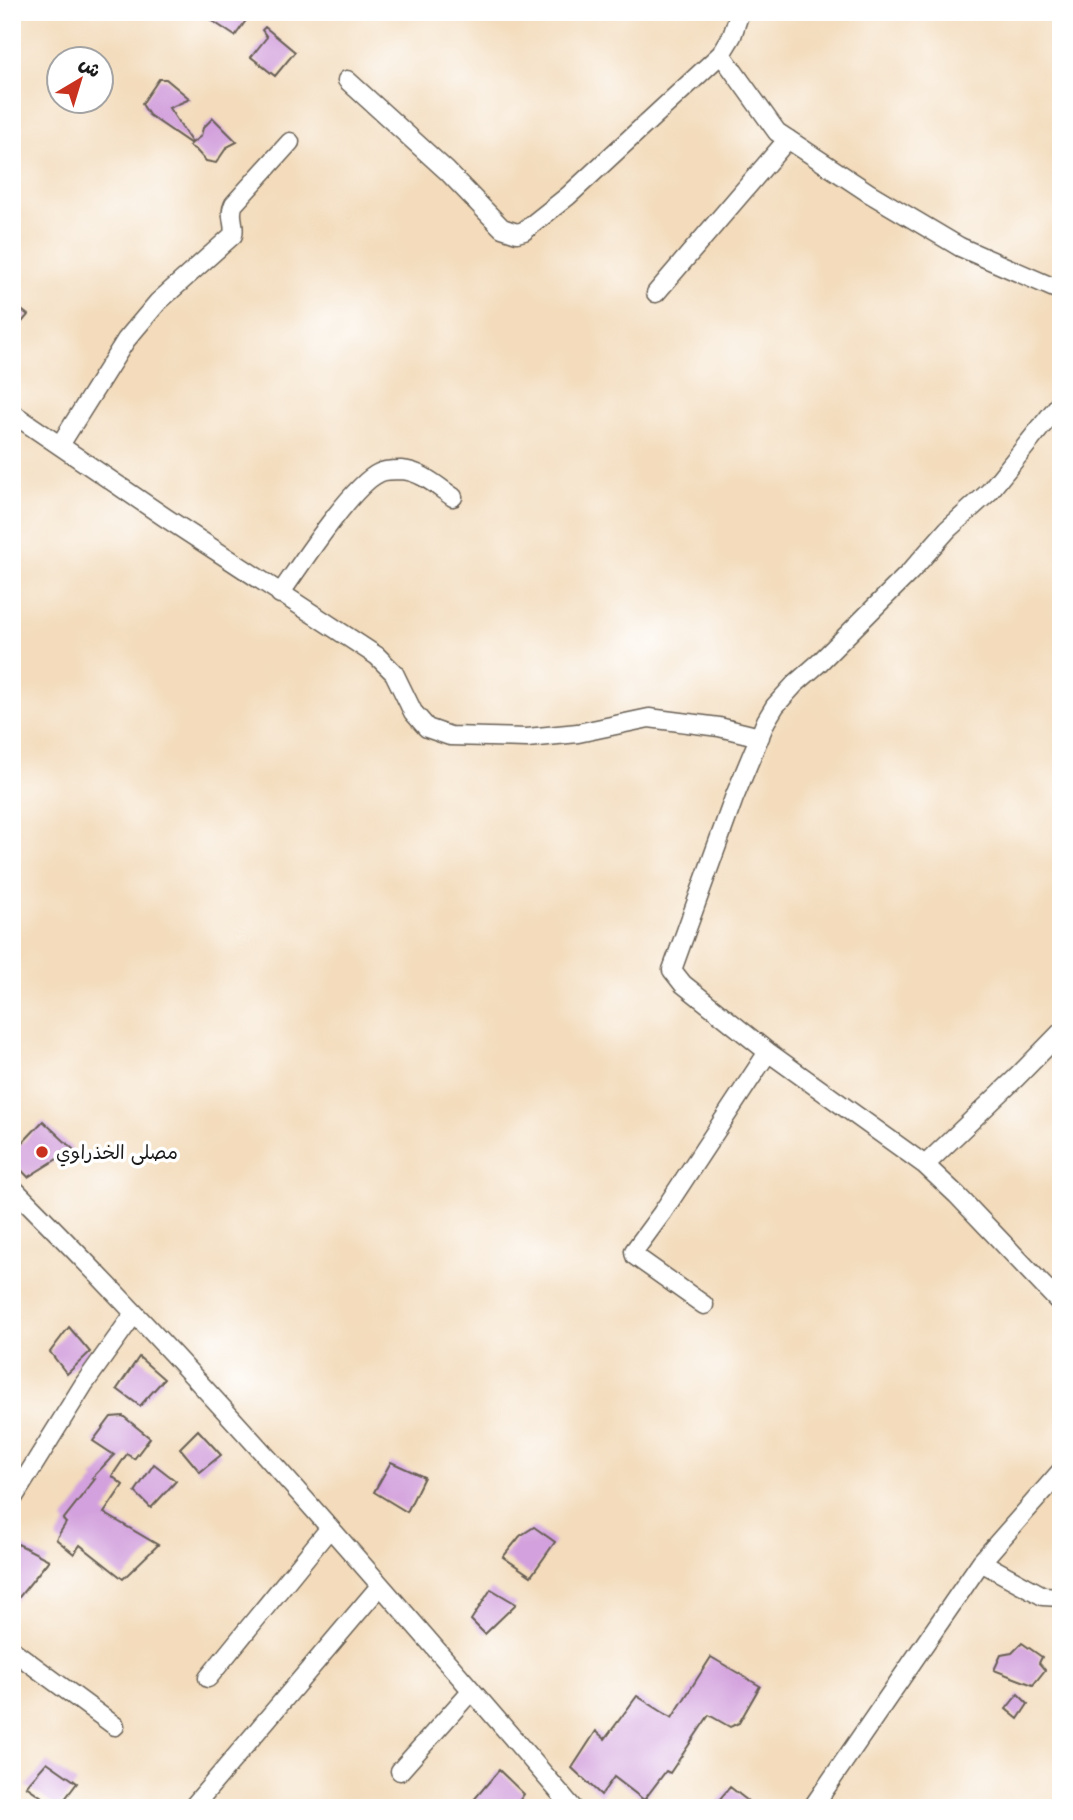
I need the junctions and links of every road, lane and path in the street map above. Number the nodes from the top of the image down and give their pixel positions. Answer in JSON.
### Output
{"nodes":[{"id":1,"x":740,"y":12,"type":"edge"},
{"id":2,"x":721,"y":54,"type":"junction"},
{"id":3,"x":347,"y":80,"type":"dead end"},
{"id":4,"x":788,"y":139,"type":"junction"},
{"id":5,"x":290,"y":142,"type":"dead end"},
{"id":6,"x":1061,"y":291,"type":"edge"},
{"id":7,"x":656,"y":293,"type":"dead end"},
{"id":8,"x":1061,"y":402,"type":"edge"},
{"id":9,"x":12,"y":413,"type":"edge"},
{"id":10,"x":60,"y":445,"type":"junction"},
{"id":11,"x":453,"y":497,"type":"dead end"},
{"id":12,"x":281,"y":594,"type":"junction"},
{"id":13,"x":760,"y":737,"type":"junction"},
{"id":14,"x":1061,"y":1032,"type":"edge"},
{"id":15,"x":768,"y":1052,"type":"junction"},
{"id":16,"x":925,"y":1165,"type":"junction"},
{"id":17,"x":12,"y":1187,"type":"edge"},
{"id":18,"x":1061,"y":1304,"type":"edge"},
{"id":19,"x":704,"y":1305,"type":"dead end"},
{"id":20,"x":134,"y":1314,"type":"junction"},
{"id":21,"x":1061,"y":1471,"type":"edge"},
{"id":22,"x":12,"y":1500,"type":"edge"},
{"id":23,"x":330,"y":1529,"type":"junction"},
{"id":24,"x":981,"y":1562,"type":"junction"},
{"id":25,"x":380,"y":1586,"type":"junction"},
{"id":26,"x":1061,"y":1597,"type":"edge"},
{"id":27,"x":12,"y":1650,"type":"edge"},
{"id":28,"x":208,"y":1678,"type":"dead end"},
{"id":29,"x":471,"y":1691,"type":"junction"},
{"id":30,"x":115,"y":1726,"type":"dead end"},
{"id":31,"x":400,"y":1771,"type":"dead end"},
{"id":32,"x":192,"y":1808,"type":"edge"},
{"id":33,"x":573,"y":1808,"type":"edge"},
{"id":34,"x":812,"y":1808,"type":"edge"}],
"edges":[{"from":1,"to":2,"type":"street"},
{"from":2,"to":3,"type":"street"},
{"from":2,"to":4,"type":"street"},
{"from":4,"to":6,"type":"street"},
{"from":4,"to":7,"type":"street"},
{"from":5,"to":10,"type":"street"},
{"from":8,"to":13,"type":"street"},
{"from":9,"to":10,"type":"street"},
{"from":10,"to":12,"type":"street"},
{"from":11,"to":12,"type":"street"},
{"from":12,"to":13,"type":"street"},
{"from":13,"to":15,"type":"street"},
{"from":14,"to":16,"type":"street"},
{"from":15,"to":16,"type":"street"},
{"from":15,"to":19,"type":"street"},
{"from":16,"to":18,"type":"street"},
{"from":17,"to":20,"type":"street"},
{"from":20,"to":22,"type":"street"},
{"from":20,"to":23,"type":"street"},
{"from":21,"to":24,"type":"street"},
{"from":23,"to":25,"type":"street"},
{"from":23,"to":28,"type":"street"},
{"from":24,"to":26,"type":"street"},
{"from":24,"to":34,"type":"street"},
{"from":25,"to":29,"type":"street"},
{"from":25,"to":32,"type":"street"},
{"from":27,"to":30,"type":"street"},
{"from":29,"to":31,"type":"street"},
{"from":29,"to":33,"type":"street"}]}
